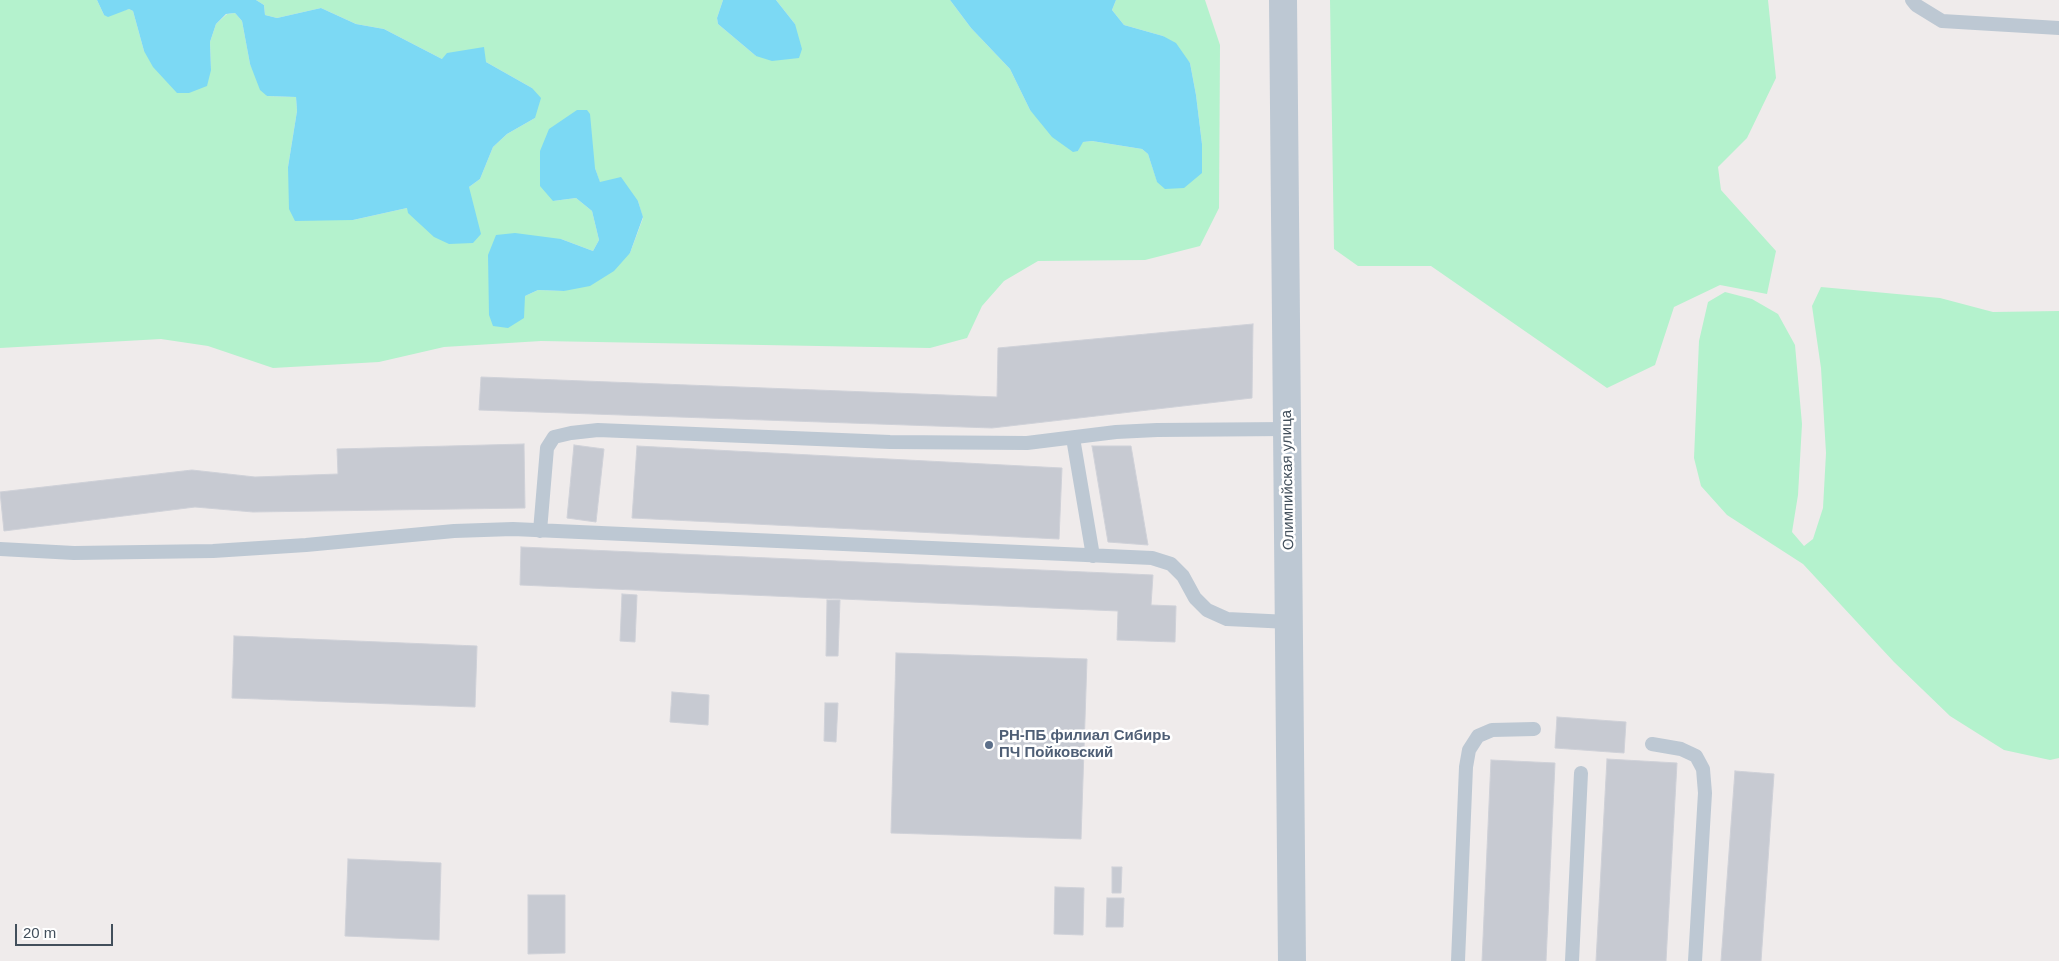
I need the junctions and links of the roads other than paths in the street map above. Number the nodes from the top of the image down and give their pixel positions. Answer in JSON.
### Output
{"nodes":[{"id":1,"x":1283,"y":0,"type":"edge"},
{"id":2,"x":1912,"y":0,"type":"edge"},
{"id":3,"x":2059,"y":28,"type":"edge"},
{"id":4,"x":1287,"y":429,"type":"junction"},
{"id":5,"x":1073,"y":438,"type":"junction"},
{"id":6,"x":540,"y":531,"type":"junction"},
{"id":7,"x":0,"y":549,"type":"edge"},
{"id":8,"x":1093,"y":556,"type":"junction"},
{"id":9,"x":1289,"y":622,"type":"junction"},
{"id":10,"x":1534,"y":729,"type":"dead end"},
{"id":11,"x":1652,"y":744,"type":"dead end"},
{"id":12,"x":1580,"y":773,"type":"dead end"},
{"id":13,"x":1292,"y":961,"type":"edge"},
{"id":14,"x":1458,"y":961,"type":"edge"},
{"id":15,"x":1572,"y":961,"type":"edge"},
{"id":16,"x":1695,"y":961,"type":"edge"}],
"edges":[{"from":1,"to":4,"type":"street","name":"Олимпийская улица"},
{"from":2,"to":3,"type":"lane"},
{"from":4,"to":5,"type":"lane"},
{"from":4,"to":9,"type":"street","name":"Олимпийская улица"},
{"from":5,"to":6,"type":"lane"},
{"from":5,"to":8,"type":"lane"},
{"from":6,"to":7,"type":"lane"},
{"from":6,"to":8,"type":"lane"},
{"from":8,"to":9,"type":"lane"},
{"from":9,"to":13,"type":"street","name":"Олимпийская улица"},
{"from":10,"to":14,"type":"lane"},
{"from":11,"to":16,"type":"lane"},
{"from":12,"to":15,"type":"lane"}]}
